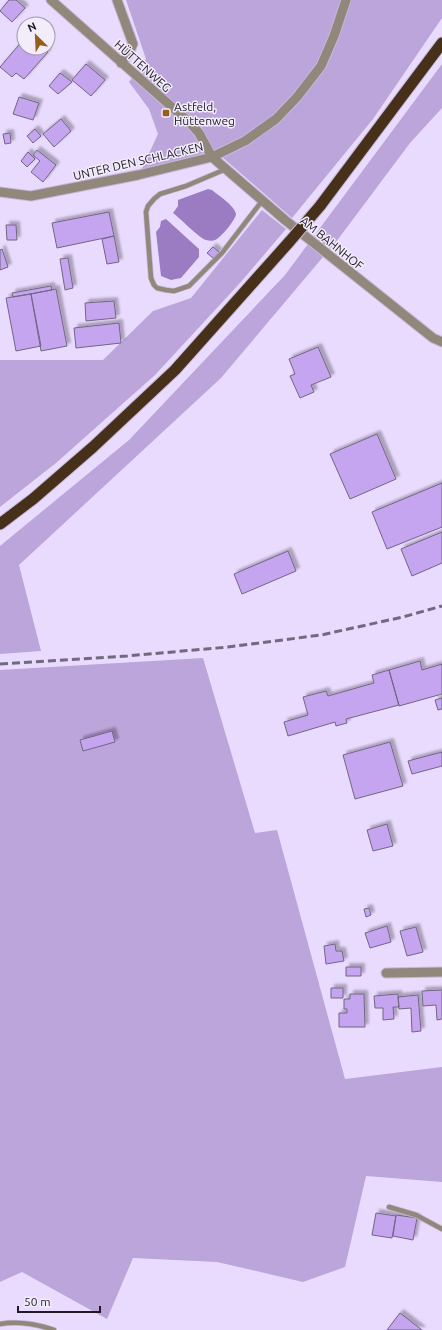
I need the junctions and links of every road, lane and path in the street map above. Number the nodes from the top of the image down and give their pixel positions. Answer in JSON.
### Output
{"nodes":[{"id":1,"x":50,"y":0,"type":"edge"},
{"id":2,"x":117,"y":0,"type":"edge"},
{"id":3,"x":346,"y":0,"type":"edge"},
{"id":4,"x":442,"y":42,"type":"edge"},
{"id":5,"x":121,"y":63,"type":"junction"},
{"id":6,"x":212,"y":156,"type":"junction"},
{"id":7,"x":226,"y":169,"type":"junction"},
{"id":8,"x":0,"y":192,"type":"edge"},
{"id":9,"x":262,"y":201,"type":"junction"},
{"id":10,"x":442,"y":342,"type":"edge"},
{"id":11,"x":0,"y":524,"type":"edge"},
{"id":12,"x":442,"y":972,"type":"edge"},
{"id":13,"x":386,"y":973,"type":"dead end"},
{"id":14,"x":389,"y":1207,"type":"dead end"},
{"id":15,"x":442,"y":1229,"type":"edge"},
{"id":16,"x":0,"y":1324,"type":"edge"},
{"id":17,"x":54,"y":1330,"type":"edge"}],
"edges":[{"from":1,"to":5,"type":"street","name":"HÜTTENWEG"},
{"from":2,"to":5,"type":"street"},
{"from":3,"to":6,"type":"street","name":"UNTER DEN SCHLACKEN"},
{"from":4,"to":11,"type":"highway","bridge":true},
{"from":5,"to":6,"type":"street","name":"HÜTTENWEG"},
{"from":6,"to":7,"type":"street","name":"AM BAHNHOF"},
{"from":6,"to":8,"type":"street","name":"UNTER DEN SCHLACKEN"},
{"from":7,"to":9,"type":"street","name":"AM BAHNHOF"},
{"from":7,"to":9,"type":"lane"},
{"from":9,"to":10,"type":"street","name":"AM BAHNHOF"},
{"from":12,"to":13,"type":"street"},
{"from":14,"to":15,"type":"lane"},
{"from":16,"to":17,"type":"lane"}]}
